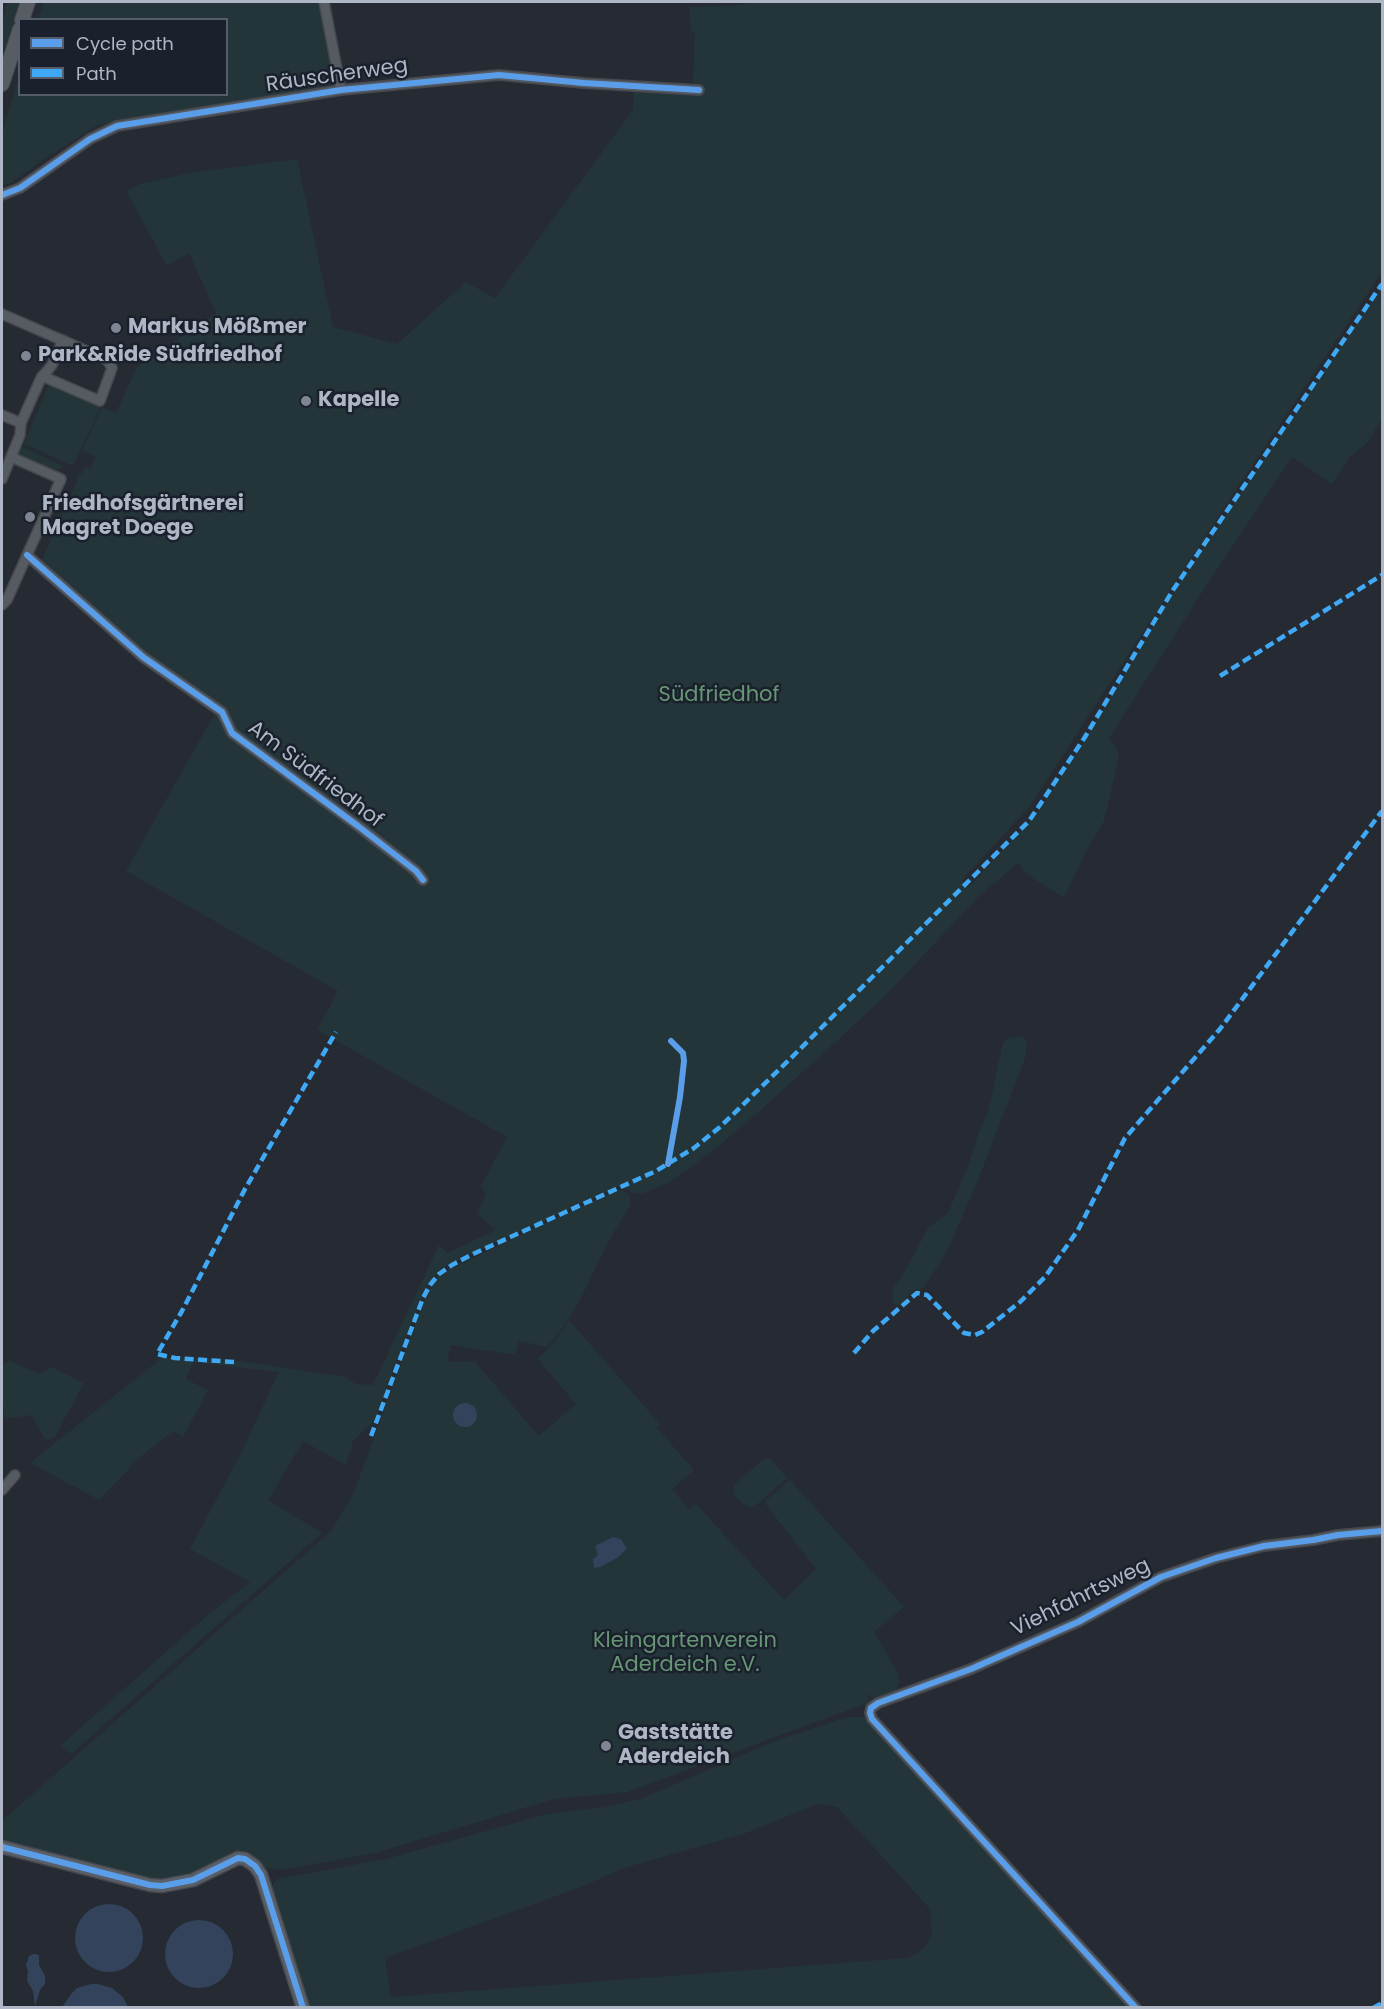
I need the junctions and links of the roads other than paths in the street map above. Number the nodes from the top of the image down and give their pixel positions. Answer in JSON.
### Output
{"nodes":[{"id":1,"x":28,"y":2,"type":"edge"},
{"id":2,"x":324,"y":2,"type":"edge"},
{"id":3,"x":23,"y":18,"type":"edge"},
{"id":4,"x":18,"y":35,"type":"edge"},
{"id":5,"x":2,"y":84,"type":"edge"},
{"id":6,"x":341,"y":90,"type":"junction"},
{"id":7,"x":699,"y":90,"type":"dead end"},
{"id":8,"x":2,"y":195,"type":"edge"},
{"id":9,"x":2,"y":314,"type":"edge"},
{"id":10,"x":63,"y":340,"type":"junction"},
{"id":11,"x":42,"y":376,"type":"junction"},
{"id":12,"x":2,"y":415,"type":"edge"},
{"id":13,"x":21,"y":423,"type":"junction"},
{"id":14,"x":11,"y":457,"type":"junction"},
{"id":15,"x":2,"y":479,"type":"edge"},
{"id":16,"x":27,"y":555,"type":"junction"},
{"id":17,"x":2,"y":605,"type":"edge"},
{"id":18,"x":423,"y":880,"type":"dead end"},
{"id":19,"x":15,"y":1475,"type":"dead end"},
{"id":20,"x":2,"y":1490,"type":"edge"},
{"id":21,"x":1383,"y":1531,"type":"edge"},
{"id":22,"x":2,"y":1847,"type":"edge"},
{"id":23,"x":303,"y":2007,"type":"edge"},
{"id":24,"x":1136,"y":2007,"type":"edge"}],
"edges":[{"from":1,"to":3,"type":"main road"},
{"from":2,"to":6,"type":"street"},
{"from":4,"to":5,"type":"main road"},
{"from":6,"to":7,"type":"street","name":"Räuscherweg"},
{"from":6,"to":8,"type":"street","name":"Räuscherweg"},
{"from":9,"to":10,"type":"street"},
{"from":10,"to":11,"type":"street"},
{"from":10,"to":11,"type":"street"},
{"from":11,"to":13,"type":"street"},
{"from":12,"to":13,"type":"street"},
{"from":13,"to":14,"type":"street"},
{"from":14,"to":15,"type":"street"},
{"from":14,"to":16,"type":"street"},
{"from":16,"to":17,"type":"street"},
{"from":16,"to":18,"type":"street","name":"Am Südfriedhof"},
{"from":19,"to":20,"type":"street"},
{"from":21,"to":24,"type":"street","name":"Viehfahrtsweg"},
{"from":22,"to":23,"type":"street"}]}
